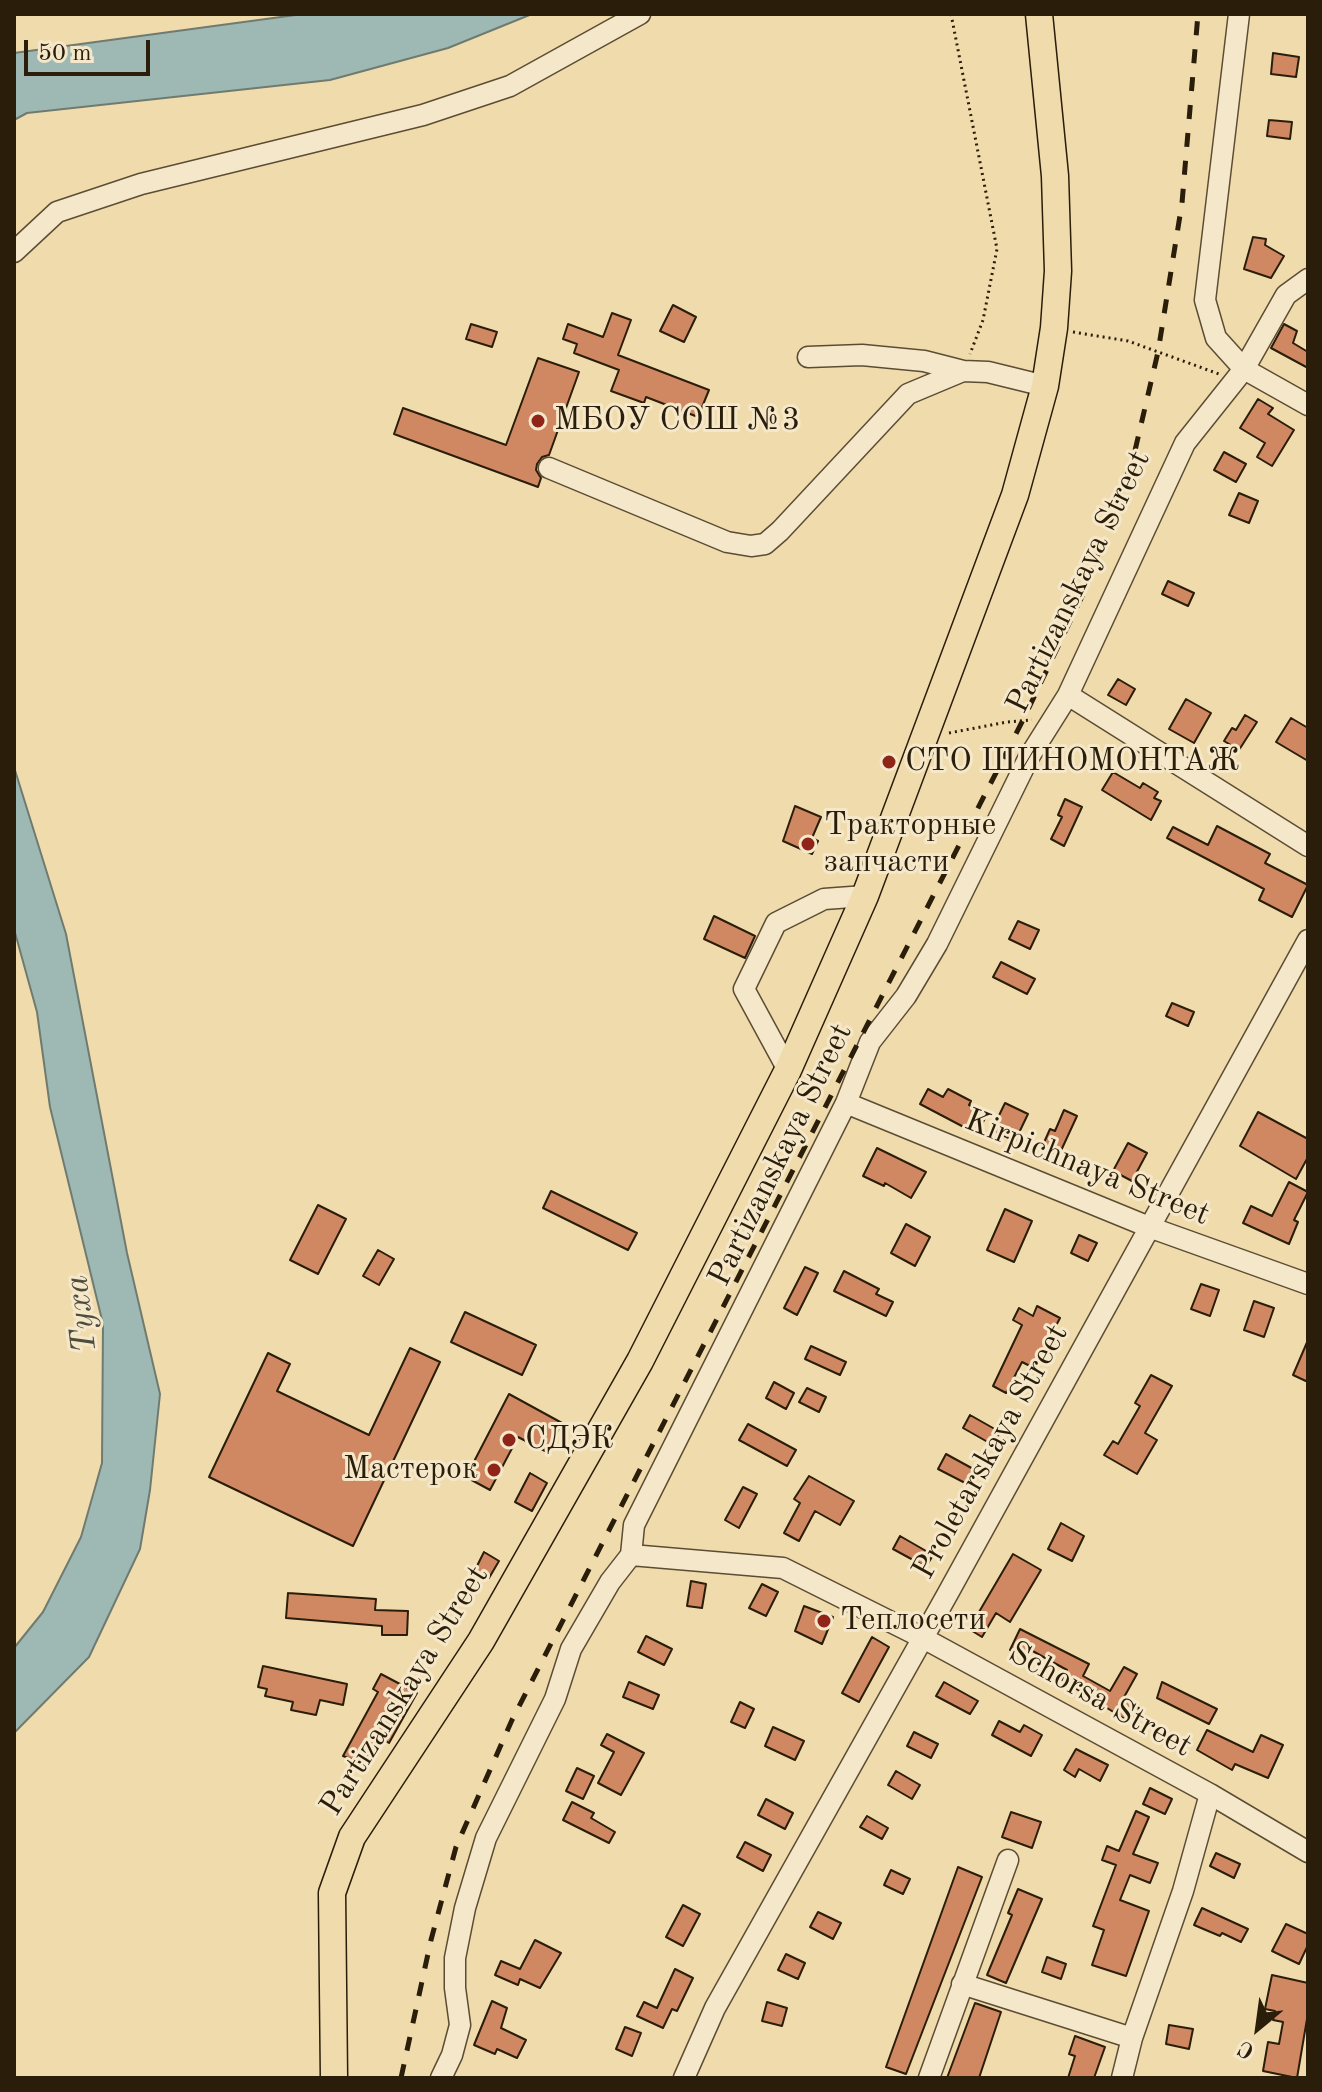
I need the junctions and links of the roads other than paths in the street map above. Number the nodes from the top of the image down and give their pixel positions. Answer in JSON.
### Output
{"nodes":[{"id":1,"x":640,"y":14,"type":"edge"},
{"id":2,"x":1039,"y":14,"type":"edge"},
{"id":3,"x":1239,"y":14,"type":"edge"},
{"id":4,"x":14,"y":252,"type":"edge"},
{"id":5,"x":1308,"y":279,"type":"edge"},
{"id":6,"x":808,"y":357,"type":"dead end"},
{"id":7,"x":963,"y":371,"type":"junction"},
{"id":8,"x":1238,"y":375,"type":"junction"},
{"id":9,"x":1045,"y":386,"type":"junction"},
{"id":10,"x":1308,"y":405,"type":"edge"},
{"id":11,"x":549,"y":468,"type":"dead end"},
{"id":12,"x":1068,"y":695,"type":"junction"},
{"id":13,"x":1308,"y":846,"type":"edge"},
{"id":14,"x":865,"y":896,"type":"junction"},
{"id":15,"x":1308,"y":940,"type":"edge"},
{"id":16,"x":788,"y":1070,"type":"junction"},
{"id":17,"x":846,"y":1103,"type":"junction"},
{"id":18,"x":1149,"y":1227,"type":"junction"},
{"id":19,"x":1308,"y":1284,"type":"edge"},
{"id":20,"x":631,"y":1555,"type":"junction"},
{"id":21,"x":923,"y":1638,"type":"junction"},
{"id":22,"x":1210,"y":1794,"type":"junction"},
{"id":23,"x":1308,"y":1852,"type":"edge"},
{"id":24,"x":1008,"y":1860,"type":"dead end"},
{"id":25,"x":962,"y":1984,"type":"junction"},
{"id":26,"x":1132,"y":2038,"type":"junction"},
{"id":27,"x":334,"y":2078,"type":"edge"},
{"id":28,"x":441,"y":2078,"type":"edge"},
{"id":29,"x":684,"y":2078,"type":"edge"},
{"id":30,"x":929,"y":2078,"type":"edge"},
{"id":31,"x":1122,"y":2078,"type":"edge"}],
"edges":[{"from":1,"to":4,"type":"street"},
{"from":2,"to":9,"type":"main road","name":"Partizanskaya Street"},
{"from":3,"to":8,"type":"street"},
{"from":5,"to":8,"type":"street","name":"Partizanskaya Street"},
{"from":6,"to":7,"type":"street"},
{"from":7,"to":9,"type":"street"},
{"from":7,"to":11,"type":"street"},
{"from":8,"to":10,"type":"street"},
{"from":8,"to":12,"type":"street","name":"Partizanskaya Street"},
{"from":9,"to":14,"type":"main road","name":"Partizanskaya Street"},
{"from":12,"to":13,"type":"street"},
{"from":12,"to":17,"type":"street","name":"Partizanskaya Street"},
{"from":14,"to":16,"type":"main road","name":"Partizanskaya Street"},
{"from":14,"to":16,"type":"street"},
{"from":15,"to":18,"type":"street","name":"Proletarskaya Street"},
{"from":16,"to":27,"type":"main road","name":"Partizanskaya Street"},
{"from":17,"to":18,"type":"street","name":"Kirpichnaya Street"},
{"from":17,"to":20,"type":"street","name":"Partizanskaya Street"},
{"from":18,"to":19,"type":"street","name":"Kirpichnaya Street"},
{"from":18,"to":21,"type":"street","name":"Proletarskaya Street"},
{"from":20,"to":21,"type":"street","name":"Schorsa Street"},
{"from":20,"to":28,"type":"street","name":"Partizanskaya Street"},
{"from":21,"to":22,"type":"street","name":"Schorsa Street"},
{"from":21,"to":29,"type":"street","name":"Proletarskaya Street"},
{"from":22,"to":23,"type":"street","name":"Schorsa Street"},
{"from":22,"to":26,"type":"street"},
{"from":24,"to":25,"type":"street"},
{"from":25,"to":26,"type":"street"},
{"from":25,"to":30,"type":"street"},
{"from":26,"to":31,"type":"street"}]}
